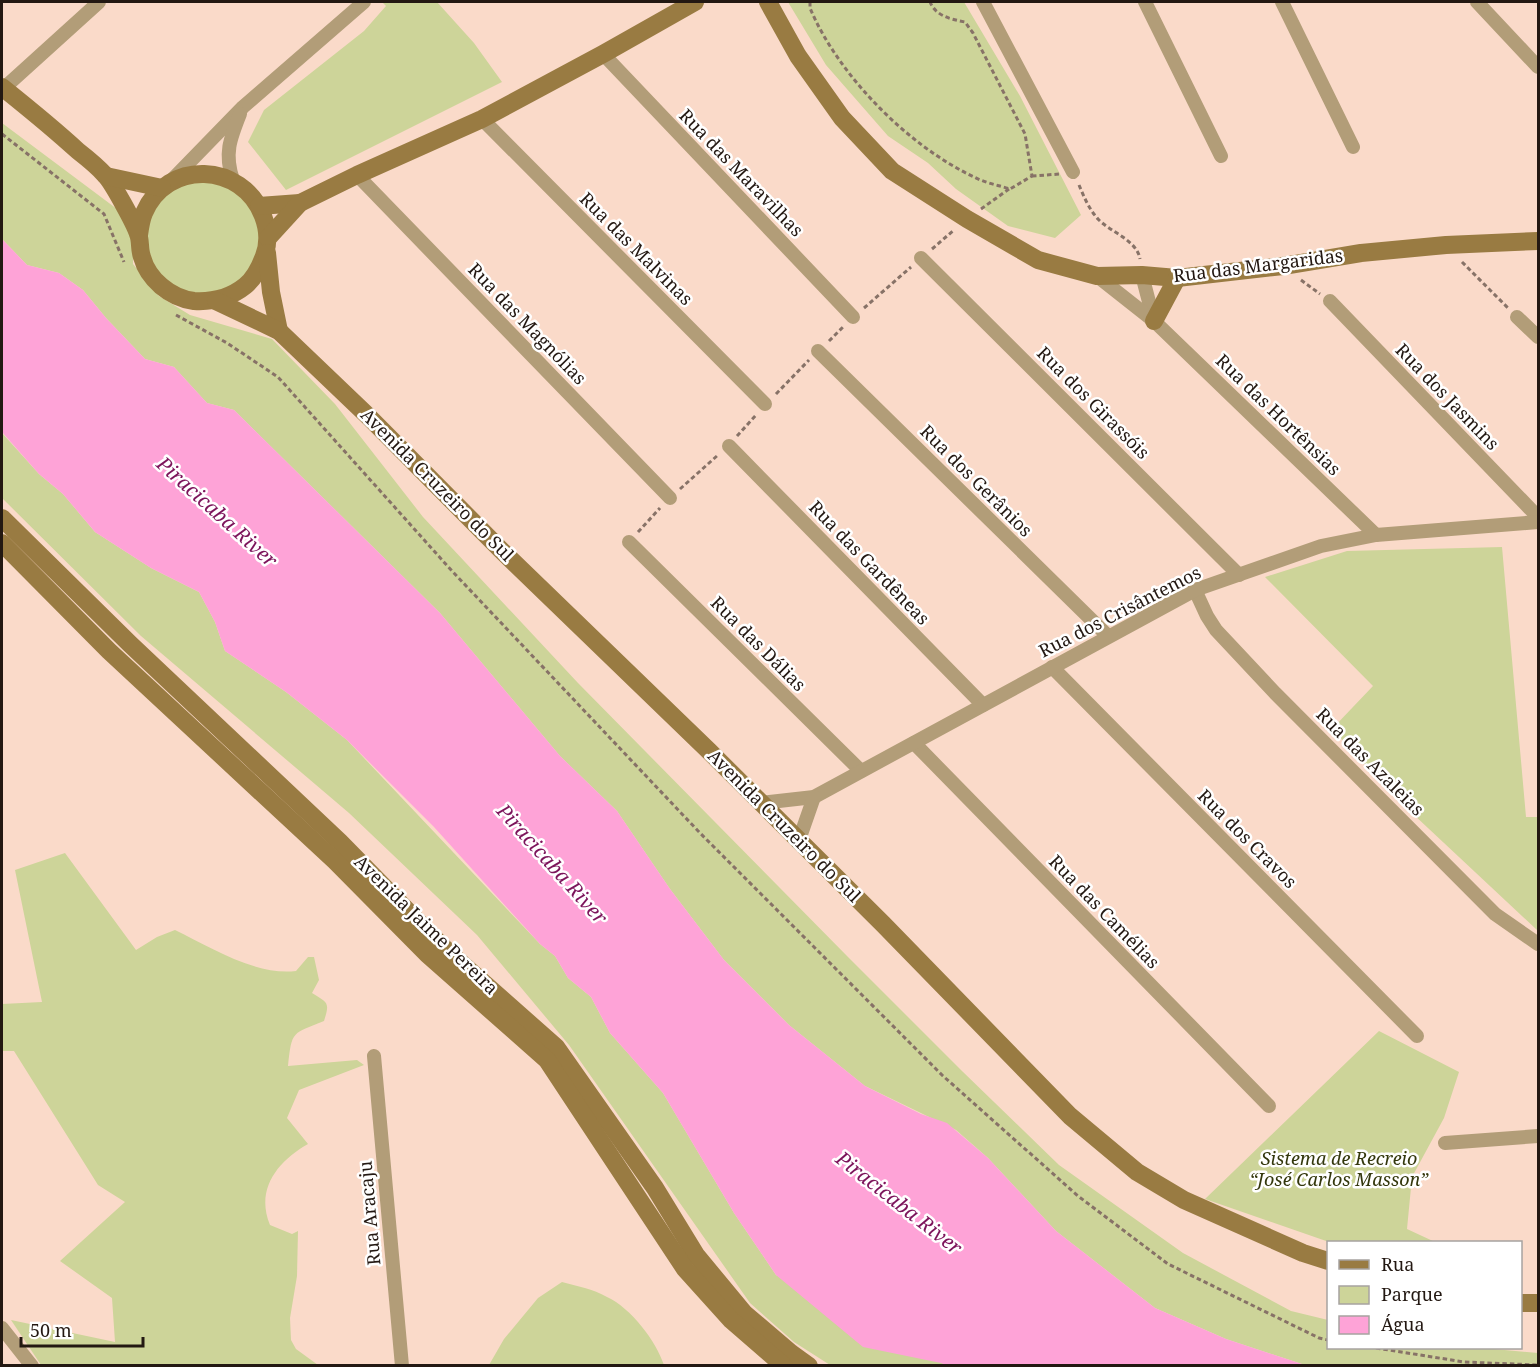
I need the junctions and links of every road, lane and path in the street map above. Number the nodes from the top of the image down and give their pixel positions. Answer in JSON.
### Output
{"nodes":[{"id":1,"x":99,"y":2,"type":"edge"},
{"id":2,"x":364,"y":2,"type":"edge"},
{"id":3,"x":695,"y":2,"type":"edge"},
{"id":4,"x":768,"y":2,"type":"edge"},
{"id":5,"x":810,"y":2,"type":"edge"},
{"id":6,"x":930,"y":2,"type":"edge"},
{"id":7,"x":983,"y":2,"type":"edge"},
{"id":8,"x":1145,"y":2,"type":"edge"},
{"id":9,"x":1282,"y":2,"type":"edge"},
{"id":10,"x":1477,"y":2,"type":"edge"},
{"id":11,"x":603,"y":54,"type":"junction"},
{"id":12,"x":1539,"y":67,"type":"edge"},
{"id":13,"x":3,"y":87,"type":"edge"},
{"id":14,"x":243,"y":107,"type":"junction"},
{"id":15,"x":482,"y":119,"type":"junction"},
{"id":16,"x":2,"y":134,"type":"edge"},
{"id":17,"x":1353,"y":147,"type":"dead end"},
{"id":18,"x":1221,"y":156,"type":"dead end"},
{"id":19,"x":1073,"y":172,"type":"junction"},
{"id":20,"x":357,"y":175,"type":"junction"},
{"id":21,"x":106,"y":176,"type":"junction"},
{"id":22,"x":1032,"y":176,"type":"junction"},
{"id":23,"x":233,"y":180,"type":"junction"},
{"id":24,"x":165,"y":186,"type":"junction"},
{"id":25,"x":300,"y":203,"type":"junction"},
{"id":26,"x":259,"y":206,"type":"junction"},
{"id":27,"x":139,"y":235,"type":"junction"},
{"id":28,"x":1539,"y":241,"type":"edge"},
{"id":29,"x":267,"y":243,"type":"junction"},
{"id":30,"x":1446,"y":246,"type":"junction"},
{"id":31,"x":921,"y":258,"type":"dead end"},
{"id":32,"x":1283,"y":266,"type":"junction"},
{"id":33,"x":131,"y":270,"type":"dead end"},
{"id":34,"x":1142,"y":275,"type":"junction"},
{"id":35,"x":1097,"y":276,"type":"junction"},
{"id":36,"x":1177,"y":278,"type":"junction"},
{"id":37,"x":216,"y":301,"type":"junction"},
{"id":38,"x":1330,"y":301,"type":"joint"},
{"id":39,"x":169,"y":311,"type":"dead end"},
{"id":40,"x":853,"y":316,"type":"dead end"},
{"id":41,"x":1517,"y":317,"type":"joint"},
{"id":42,"x":1154,"y":321,"type":"junction"},
{"id":43,"x":279,"y":331,"type":"junction"},
{"id":44,"x":1539,"y":337,"type":"edge"},
{"id":45,"x":818,"y":351,"type":"dead end"},
{"id":46,"x":765,"y":404,"type":"dead end"},
{"id":47,"x":729,"y":446,"type":"dead end"},
{"id":48,"x":670,"y":498,"type":"dead end"},
{"id":49,"x":1539,"y":517,"type":"edge"},
{"id":50,"x":2,"y":518,"type":"edge"},
{"id":51,"x":1539,"y":522,"type":"edge"},
{"id":52,"x":1376,"y":535,"type":"junction"},
{"id":53,"x":629,"y":542,"type":"dead end"},
{"id":54,"x":2,"y":543,"type":"edge"},
{"id":55,"x":1239,"y":575,"type":"junction"},
{"id":56,"x":1195,"y":590,"type":"junction"},
{"id":57,"x":1108,"y":636,"type":"junction"},
{"id":58,"x":1052,"y":667,"type":"junction"},
{"id":59,"x":983,"y":705,"type":"junction"},
{"id":60,"x":914,"y":743,"type":"junction"},
{"id":61,"x":861,"y":771,"type":"junction"},
{"id":62,"x":814,"y":797,"type":"junction"},
{"id":63,"x":761,"y":803,"type":"junction"},
{"id":64,"x":799,"y":840,"type":"junction"},
{"id":65,"x":1539,"y":944,"type":"edge"},
{"id":66,"x":1417,"y":1036,"type":"dead end"},
{"id":67,"x":374,"y":1056,"type":"dead end"},
{"id":68,"x":1269,"y":1106,"type":"dead end"},
{"id":69,"x":1539,"y":1136,"type":"edge"},
{"id":70,"x":1445,"y":1143,"type":"dead end"},
{"id":71,"x":1327,"y":1260,"type":"edge"},
{"id":72,"x":1522,"y":1304,"type":"edge"},
{"id":73,"x":1539,"y":1304,"type":"edge"},
{"id":74,"x":2,"y":1328,"type":"edge"},
{"id":75,"x":1327,"y":1340,"type":"edge"},
{"id":76,"x":1388,"y":1349,"type":"edge"},
{"id":77,"x":32,"y":1365,"type":"edge"},
{"id":78,"x":402,"y":1365,"type":"edge"},
{"id":79,"x":784,"y":1365,"type":"edge"},
{"id":80,"x":809,"y":1365,"type":"edge"},
{"id":81,"x":1539,"y":1365,"type":"edge"}],
"edges":[{"from":1,"to":13,"type":"street"},
{"from":2,"to":14,"type":"street"},
{"from":3,"to":11,"type":"street"},
{"from":4,"to":35,"type":"street","name":"Rua das Margaridas"},
{"from":5,"to":22,"type":"path"},
{"from":6,"to":22,"type":"path"},
{"from":7,"to":19,"type":"street"},
{"from":8,"to":18,"type":"street"},
{"from":9,"to":17,"type":"street"},
{"from":10,"to":12,"type":"street"},
{"from":11,"to":15,"type":"street"},
{"from":11,"to":40,"type":"street","name":"Rua das Maravilhas"},
{"from":13,"to":21,"type":"street"},
{"from":14,"to":23,"type":"street"},
{"from":14,"to":24,"type":"street"},
{"from":15,"to":20,"type":"street"},
{"from":15,"to":46,"type":"street","name":"Rua das Malvinas"},
{"from":16,"to":33,"type":"path"},
{"from":19,"to":22,"type":"path"},
{"from":19,"to":34,"type":"path"},
{"from":20,"to":25,"type":"street"},
{"from":20,"to":48,"type":"street","name":"Rua das Magnólias"},
{"from":21,"to":24,"type":"street"},
{"from":21,"to":27,"type":"street"},
{"from":23,"to":24,"type":"street"},
{"from":23,"to":26,"type":"street"},
{"from":24,"to":27,"type":"street"},
{"from":25,"to":26,"type":"street"},
{"from":25,"to":29,"type":"street"},
{"from":26,"to":29,"type":"street"},
{"from":27,"to":37,"type":"street"},
{"from":28,"to":30,"type":"street","name":"Rua das Margaridas"},
{"from":29,"to":37,"type":"street"},
{"from":29,"to":43,"type":"street"},
{"from":30,"to":32,"type":"street","name":"Rua das Margaridas"},
{"from":30,"to":41,"type":"path"},
{"from":31,"to":55,"type":"street","name":"Rua dos Girassóis"},
{"from":32,"to":36,"type":"street","name":"Rua das Margaridas"},
{"from":32,"to":38,"type":"path"},
{"from":34,"to":35,"type":"street","name":"Rua das Margaridas"},
{"from":34,"to":36,"type":"street","name":"Rua das Margaridas"},
{"from":34,"to":42,"type":"street"},
{"from":35,"to":42,"type":"street","name":"Rua das Hortênsias"},
{"from":36,"to":42,"type":"street"},
{"from":37,"to":43,"type":"street","name":"Avenida Cruzeiro do Sul"},
{"from":38,"to":49,"type":"street","name":"Rua dos Jasmins"},
{"from":39,"to":75,"type":"path"},
{"from":41,"to":44,"type":"street"},
{"from":42,"to":52,"type":"street","name":"Rua das Hortênsias"},
{"from":43,"to":63,"type":"street","name":"Avenida Cruzeiro do Sul"},
{"from":45,"to":57,"type":"street","name":"Rua dos Gerânios"},
{"from":47,"to":59,"type":"street","name":"Rua das Gardêneas"},
{"from":50,"to":80,"type":"street","name":"Avenida Jaime Pereira"},
{"from":51,"to":52,"type":"street","name":"Rua dos Crisântemos"},
{"from":52,"to":55,"type":"street","name":"Rua dos Crisântemos"},
{"from":53,"to":61,"type":"street","name":"Rua das Dálias"},
{"from":54,"to":79,"type":"street","name":"Avenida Jaime Pereira"},
{"from":55,"to":56,"type":"street","name":"Rua dos Crisântemos"},
{"from":56,"to":57,"type":"street","name":"Rua dos Crisântemos"},
{"from":56,"to":65,"type":"street","name":"Rua das Azaleias"},
{"from":57,"to":58,"type":"street","name":"Rua dos Crisântemos"},
{"from":58,"to":59,"type":"street","name":"Rua dos Crisântemos"},
{"from":58,"to":66,"type":"street","name":"Rua dos Cravos"},
{"from":59,"to":60,"type":"street","name":"Rua dos Crisântemos"},
{"from":60,"to":61,"type":"street","name":"Rua dos Crisântemos"},
{"from":60,"to":68,"type":"street","name":"Rua das Camélias"},
{"from":61,"to":62,"type":"street","name":"Rua dos Crisântemos"},
{"from":62,"to":63,"type":"street","name":"Rua dos Crisântemos"},
{"from":62,"to":64,"type":"street"},
{"from":63,"to":64,"type":"street","name":"Avenida Cruzeiro do Sul"},
{"from":64,"to":71,"type":"street","name":"Avenida Cruzeiro do Sul"},
{"from":67,"to":78,"type":"street","name":"Rua Aracaju"},
{"from":69,"to":70,"type":"street"},
{"from":72,"to":73,"type":"street"},
{"from":74,"to":77,"type":"street"},
{"from":76,"to":81,"type":"path"}]}
